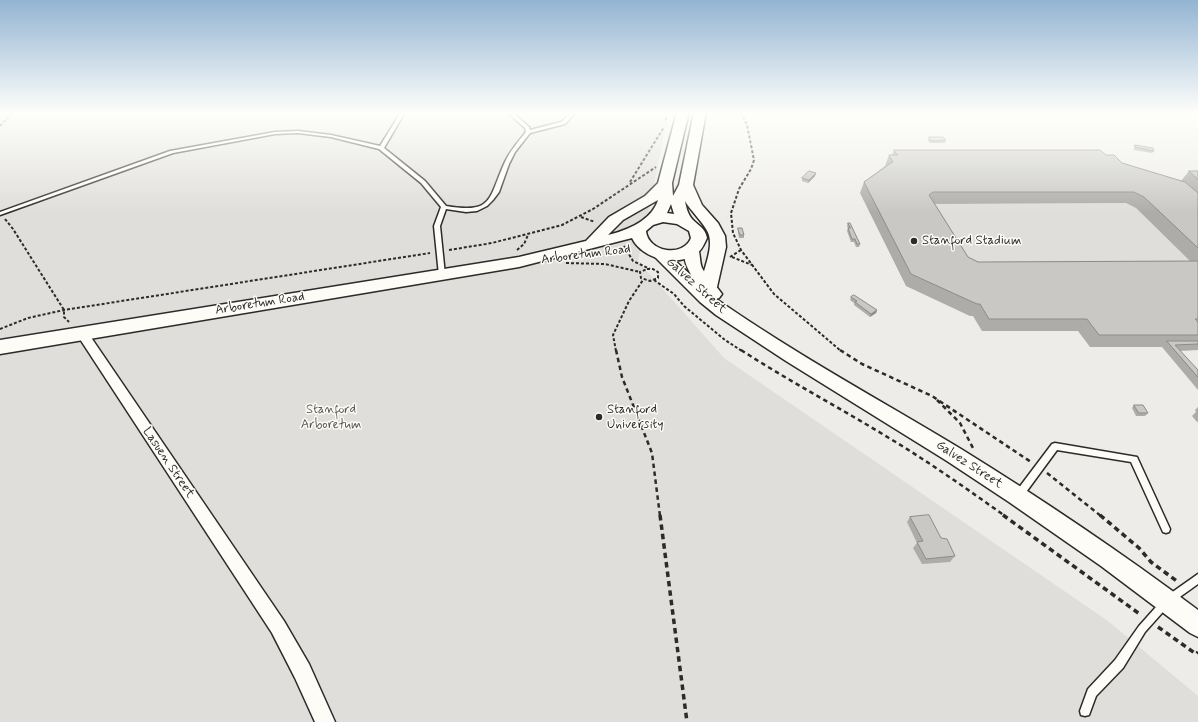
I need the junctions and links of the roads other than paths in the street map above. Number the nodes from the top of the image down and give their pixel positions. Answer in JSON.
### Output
{"nodes":[{"id":1,"x":201,"y":146,"type":"edge"},
{"id":2,"x":371,"y":146,"type":"edge"},
{"id":3,"x":518,"y":146,"type":"edge"},
{"id":4,"x":675,"y":146,"type":"edge"},
{"id":5,"x":693,"y":146,"type":"edge"},
{"id":6,"x":381,"y":148,"type":"joint"},
{"id":7,"x":665,"y":183,"type":"junction"},
{"id":8,"x":686,"y":185,"type":"junction"},
{"id":9,"x":444,"y":207,"type":"junction"},
{"id":10,"x":2,"y":214,"type":"road end"},
{"id":11,"x":655,"y":219,"type":"junction"},
{"id":12,"x":686,"y":221,"type":"junction"},
{"id":13,"x":638,"y":230,"type":"junction"},
{"id":14,"x":592,"y":243,"type":"junction"},
{"id":15,"x":692,"y":250,"type":"junction"},
{"id":16,"x":655,"y":252,"type":"junction"},
{"id":17,"x":519,"y":262,"type":"junction"},
{"id":18,"x":442,"y":275,"type":"junction"},
{"id":19,"x":709,"y":287,"type":"junction"},
{"id":20,"x":733,"y":318,"type":"junction"},
{"id":21,"x":82,"y":333,"type":"junction"},
{"id":22,"x":0,"y":348,"type":"edge"},
{"id":23,"x":1018,"y":497,"type":"junction"},
{"id":24,"x":1166,"y":529,"type":"dead end"},
{"id":25,"x":1198,"y":578,"type":"edge"},
{"id":26,"x":1167,"y":601,"type":"junction"},
{"id":27,"x":1198,"y":625,"type":"edge"},
{"id":28,"x":1085,"y":711,"type":"dead end"},
{"id":29,"x":325,"y":722,"type":"edge"}],
"edges":[{"from":1,"to":10,"type":"lane"},
{"from":2,"to":6,"type":"lane"},
{"from":3,"to":9,"type":"lane"},
{"from":4,"to":7,"type":"main road"},
{"from":5,"to":8,"type":"main road"},
{"from":6,"to":9,"type":"lane"},
{"from":7,"to":11,"type":"main road"},
{"from":7,"to":14,"type":"main road"},
{"from":8,"to":12,"type":"main road"},
{"from":8,"to":19,"type":"main road"},
{"from":9,"to":18,"type":"lane"},
{"from":11,"to":12,"type":"main road"},
{"from":11,"to":13,"type":"main road"},
{"from":12,"to":15,"type":"main road"},
{"from":13,"to":14,"type":"main road","name":"Arboretum Road"},
{"from":13,"to":16,"type":"main road"},
{"from":14,"to":17,"type":"main road","name":"Arboretum Road"},
{"from":15,"to":16,"type":"main road"},
{"from":15,"to":19,"type":"street","name":"Galvez Street"},
{"from":16,"to":17,"type":"main road","name":"Arboretum Road"},
{"from":16,"to":20,"type":"street","name":"Galvez Street"},
{"from":17,"to":18,"type":"main road","name":"Arboretum Road"},
{"from":18,"to":21,"type":"main road","name":"Arboretum Road"},
{"from":19,"to":20,"type":"street","name":"Galvez Street"},
{"from":20,"to":23,"type":"street","name":"Galvez Street"},
{"from":21,"to":22,"type":"main road","name":"Arboretum Road"},
{"from":21,"to":29,"type":"street","name":"Lasuen Street"},
{"from":23,"to":24,"type":"lane"},
{"from":23,"to":26,"type":"street","name":"Galvez Street"},
{"from":25,"to":26,"type":"lane"},
{"from":26,"to":27,"type":"street","name":"Galvez Street"},
{"from":26,"to":28,"type":"lane"}]}
